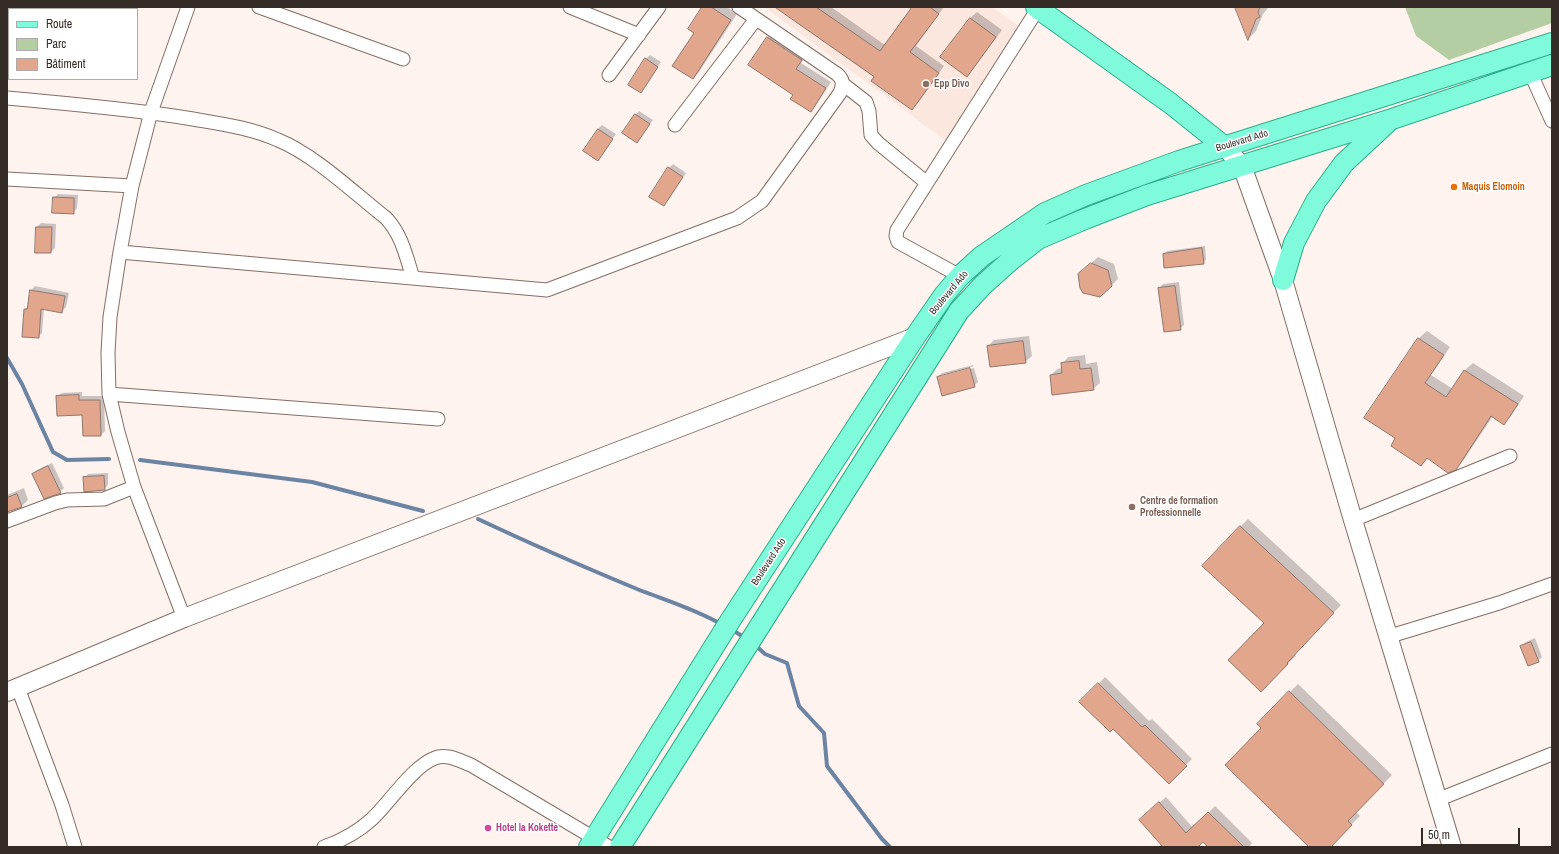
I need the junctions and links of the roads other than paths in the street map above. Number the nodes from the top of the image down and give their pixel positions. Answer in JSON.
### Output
{"nodes":[{"id":1,"x":188,"y":7,"type":"edge"},
{"id":2,"x":259,"y":7,"type":"edge"},
{"id":3,"x":570,"y":7,"type":"edge"},
{"id":4,"x":659,"y":7,"type":"edge"},
{"id":5,"x":739,"y":7,"type":"edge"},
{"id":6,"x":1038,"y":7,"type":"edge"},
{"id":7,"x":756,"y":19,"type":"junction"},
{"id":8,"x":639,"y":35,"type":"junction"},
{"id":9,"x":1552,"y":44,"type":"edge"},
{"id":10,"x":403,"y":59,"type":"dead end"},
{"id":11,"x":1552,"y":65,"type":"edge"},
{"id":12,"x":1530,"y":72,"type":"junction"},
{"id":13,"x":609,"y":75,"type":"dead end"},
{"id":14,"x":843,"y":84,"type":"junction"},
{"id":15,"x":7,"y":98,"type":"edge"},
{"id":16,"x":151,"y":112,"type":"junction"},
{"id":17,"x":1392,"y":119,"type":"junction"},
{"id":18,"x":1552,"y":121,"type":"edge"},
{"id":19,"x":674,"y":125,"type":"dead end"},
{"id":20,"x":1225,"y":147,"type":"junction"},
{"id":21,"x":1242,"y":166,"type":"junction"},
{"id":22,"x":7,"y":179,"type":"edge"},
{"id":23,"x":927,"y":183,"type":"junction"},
{"id":24,"x":132,"y":186,"type":"junction"},
{"id":25,"x":120,"y":252,"type":"junction"},
{"id":26,"x":960,"y":276,"type":"junction"},
{"id":27,"x":413,"y":278,"type":"junction"},
{"id":28,"x":1283,"y":280,"type":"junction"},
{"id":29,"x":915,"y":337,"type":"junction"},
{"id":30,"x":109,"y":394,"type":"junction"},
{"id":31,"x":438,"y":419,"type":"dead end"},
{"id":32,"x":1510,"y":456,"type":"dead end"},
{"id":33,"x":134,"y":486,"type":"junction"},
{"id":34,"x":1353,"y":520,"type":"junction"},
{"id":35,"x":7,"y":521,"type":"edge"},
{"id":36,"x":1552,"y":584,"type":"edge"},
{"id":37,"x":184,"y":618,"type":"junction"},
{"id":38,"x":1388,"y":636,"type":"junction"},
{"id":39,"x":13,"y":690,"type":"edge"},
{"id":40,"x":1552,"y":754,"type":"edge"},
{"id":41,"x":1438,"y":800,"type":"junction"},
{"id":42,"x":598,"y":844,"type":"edge"},
{"id":43,"x":75,"y":847,"type":"edge"},
{"id":44,"x":324,"y":847,"type":"edge"},
{"id":45,"x":620,"y":847,"type":"edge"},
{"id":46,"x":1452,"y":847,"type":"edge"}],
"edges":[{"from":1,"to":16,"type":"street"},
{"from":2,"to":10,"type":"street"},
{"from":3,"to":8,"type":"street"},
{"from":4,"to":8,"type":"street"},
{"from":5,"to":7,"type":"street"},
{"from":6,"to":20,"type":"main road"},
{"from":6,"to":23,"type":"street"},
{"from":7,"to":14,"type":"street"},
{"from":7,"to":19,"type":"street"},
{"from":8,"to":13,"type":"street"},
{"from":9,"to":20,"type":"main road","name":"Boulevard Ado"},
{"from":11,"to":12,"type":"main road","name":"Boulevard Ado"},
{"from":12,"to":17,"type":"main road","name":"Boulevard Ado"},
{"from":12,"to":18,"type":"street"},
{"from":14,"to":23,"type":"street"},
{"from":14,"to":27,"type":"street"},
{"from":15,"to":16,"type":"street"},
{"from":16,"to":24,"type":"street"},
{"from":16,"to":27,"type":"street"},
{"from":17,"to":21,"type":"main road","name":"Boulevard Ado"},
{"from":17,"to":28,"type":"main road"},
{"from":20,"to":21,"type":"street"},
{"from":20,"to":26,"type":"main road","name":"Boulevard Ado"},
{"from":21,"to":28,"type":"street"},
{"from":21,"to":45,"type":"main road","name":"Boulevard Ado"},
{"from":22,"to":24,"type":"street"},
{"from":23,"to":26,"type":"street"},
{"from":24,"to":25,"type":"street"},
{"from":25,"to":27,"type":"street"},
{"from":25,"to":30,"type":"street"},
{"from":26,"to":29,"type":"main road","name":"Boulevard Ado"},
{"from":28,"to":34,"type":"street"},
{"from":29,"to":37,"type":"street"},
{"from":29,"to":42,"type":"main road","name":"Boulevard Ado"},
{"from":30,"to":31,"type":"street"},
{"from":30,"to":33,"type":"street"},
{"from":32,"to":34,"type":"street"},
{"from":33,"to":35,"type":"street"},
{"from":33,"to":37,"type":"street"},
{"from":34,"to":38,"type":"street"},
{"from":36,"to":38,"type":"street"},
{"from":37,"to":39,"type":"street"},
{"from":38,"to":41,"type":"street"},
{"from":39,"to":43,"type":"street"},
{"from":40,"to":41,"type":"street"},
{"from":41,"to":46,"type":"street"},
{"from":42,"to":44,"type":"street"}]}
